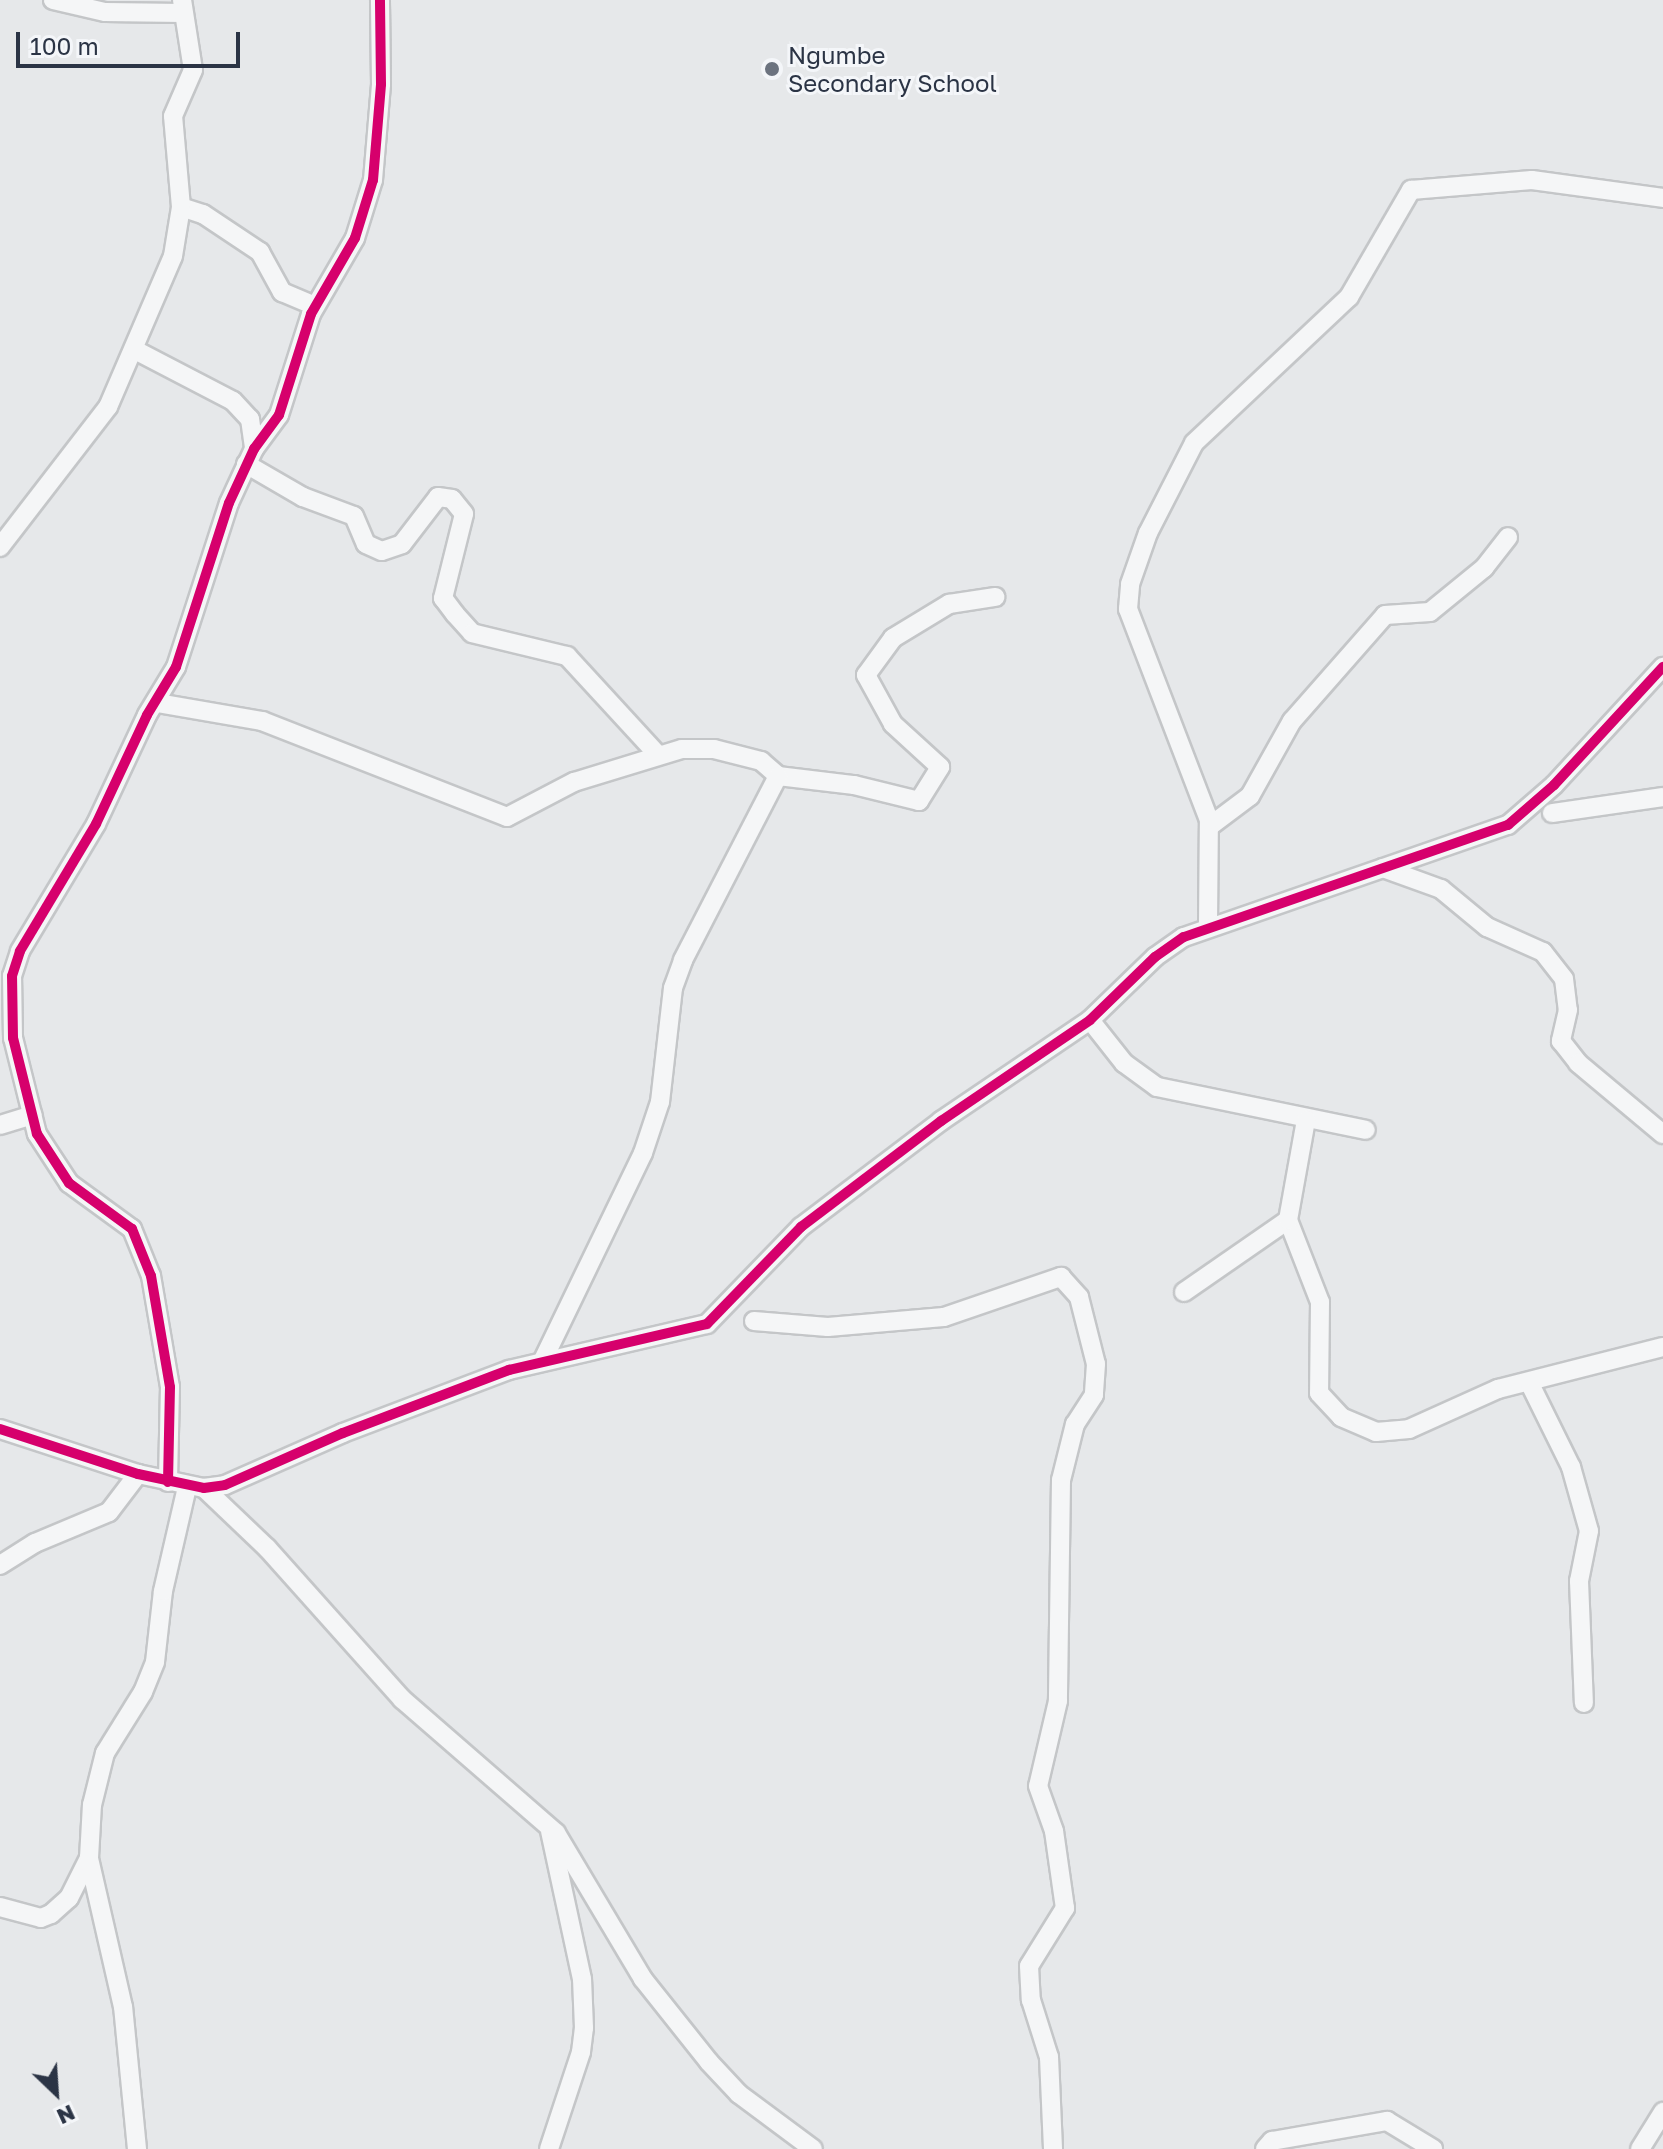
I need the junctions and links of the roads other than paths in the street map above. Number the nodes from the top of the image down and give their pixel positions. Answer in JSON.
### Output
{"nodes":[{"id":1,"x":53,"y":0,"type":"edge"},
{"id":2,"x":380,"y":0,"type":"edge"},
{"id":3,"x":182,"y":7,"type":"edge"},
{"id":4,"x":1663,"y":198,"type":"edge"},
{"id":5,"x":181,"y":207,"type":"junction"},
{"id":6,"x":315,"y":306,"type":"junction"},
{"id":7,"x":135,"y":350,"type":"junction"},
{"id":8,"x":250,"y":456,"type":"junction"},
{"id":9,"x":1508,"y":537,"type":"dead end"},
{"id":10,"x":0,"y":547,"type":"edge"},
{"id":11,"x":995,"y":597,"type":"dead end"},
{"id":12,"x":1663,"y":667,"type":"edge"},
{"id":13,"x":157,"y":703,"type":"junction"},
{"id":14,"x":658,"y":755,"type":"junction"},
{"id":15,"x":778,"y":776,"type":"junction"},
{"id":16,"x":1663,"y":797,"type":"edge"},
{"id":17,"x":1552,"y":813,"type":"dead end"},
{"id":18,"x":1210,"y":826,"type":"junction"},
{"id":19,"x":1383,"y":868,"type":"junction"},
{"id":20,"x":1208,"y":925,"type":"junction"},
{"id":21,"x":6,"y":979,"type":"edge"},
{"id":22,"x":1090,"y":1020,"type":"junction"},
{"id":23,"x":33,"y":1115,"type":"junction"},
{"id":24,"x":1306,"y":1120,"type":"junction"},
{"id":25,"x":0,"y":1125,"type":"edge"},
{"id":26,"x":1366,"y":1130,"type":"dead end"},
{"id":27,"x":1663,"y":1134,"type":"edge"},
{"id":28,"x":1288,"y":1220,"type":"junction"},
{"id":29,"x":1184,"y":1292,"type":"dead end"},
{"id":30,"x":754,"y":1321,"type":"dead end"},
{"id":31,"x":1663,"y":1347,"type":"edge"},
{"id":32,"x":543,"y":1360,"type":"junction"},
{"id":33,"x":1530,"y":1384,"type":"junction"},
{"id":34,"x":0,"y":1429,"type":"edge"},
{"id":35,"x":138,"y":1474,"type":"junction"},
{"id":36,"x":186,"y":1486,"type":"junction"},
{"id":37,"x":0,"y":1565,"type":"edge"},
{"id":38,"x":1584,"y":1703,"type":"dead end"},
{"id":39,"x":547,"y":1825,"type":"junction"},
{"id":40,"x":89,"y":1858,"type":"junction"},
{"id":41,"x":0,"y":1907,"type":"edge"},
{"id":42,"x":1663,"y":2112,"type":"edge"},
{"id":43,"x":137,"y":2149,"type":"edge"},
{"id":44,"x":549,"y":2149,"type":"edge"},
{"id":45,"x":813,"y":2149,"type":"edge"},
{"id":46,"x":1053,"y":2149,"type":"edge"},
{"id":47,"x":1265,"y":2149,"type":"edge"},
{"id":48,"x":1433,"y":2149,"type":"edge"},
{"id":49,"x":1640,"y":2149,"type":"edge"}],
"edges":[{"from":1,"to":3,"type":"street"},
{"from":2,"to":6,"type":"street"},
{"from":3,"to":5,"type":"street"},
{"from":4,"to":18,"type":"street"},
{"from":5,"to":6,"type":"street"},
{"from":5,"to":7,"type":"street"},
{"from":6,"to":8,"type":"street"},
{"from":7,"to":8,"type":"street"},
{"from":7,"to":10,"type":"street"},
{"from":8,"to":13,"type":"street"},
{"from":8,"to":14,"type":"street"},
{"from":9,"to":18,"type":"street"},
{"from":11,"to":15,"type":"street"},
{"from":12,"to":19,"type":"street"},
{"from":13,"to":14,"type":"street"},
{"from":13,"to":21,"type":"street"},
{"from":14,"to":15,"type":"street"},
{"from":15,"to":32,"type":"street"},
{"from":16,"to":17,"type":"street"},
{"from":18,"to":20,"type":"street"},
{"from":19,"to":20,"type":"street"},
{"from":19,"to":27,"type":"street"},
{"from":20,"to":22,"type":"street"},
{"from":21,"to":23,"type":"street"},
{"from":22,"to":24,"type":"street"},
{"from":22,"to":32,"type":"street"},
{"from":23,"to":25,"type":"street"},
{"from":23,"to":36,"type":"street"},
{"from":24,"to":26,"type":"street"},
{"from":24,"to":28,"type":"street"},
{"from":28,"to":29,"type":"street"},
{"from":28,"to":33,"type":"street"},
{"from":30,"to":46,"type":"street"},
{"from":31,"to":33,"type":"street"},
{"from":32,"to":36,"type":"street"},
{"from":33,"to":38,"type":"street"},
{"from":34,"to":35,"type":"street"},
{"from":35,"to":36,"type":"street"},
{"from":35,"to":37,"type":"street"},
{"from":36,"to":39,"type":"street"},
{"from":36,"to":40,"type":"street"},
{"from":39,"to":44,"type":"street"},
{"from":39,"to":45,"type":"street"},
{"from":40,"to":41,"type":"street"},
{"from":40,"to":43,"type":"street"},
{"from":42,"to":49,"type":"street"},
{"from":47,"to":48,"type":"street"}]}
